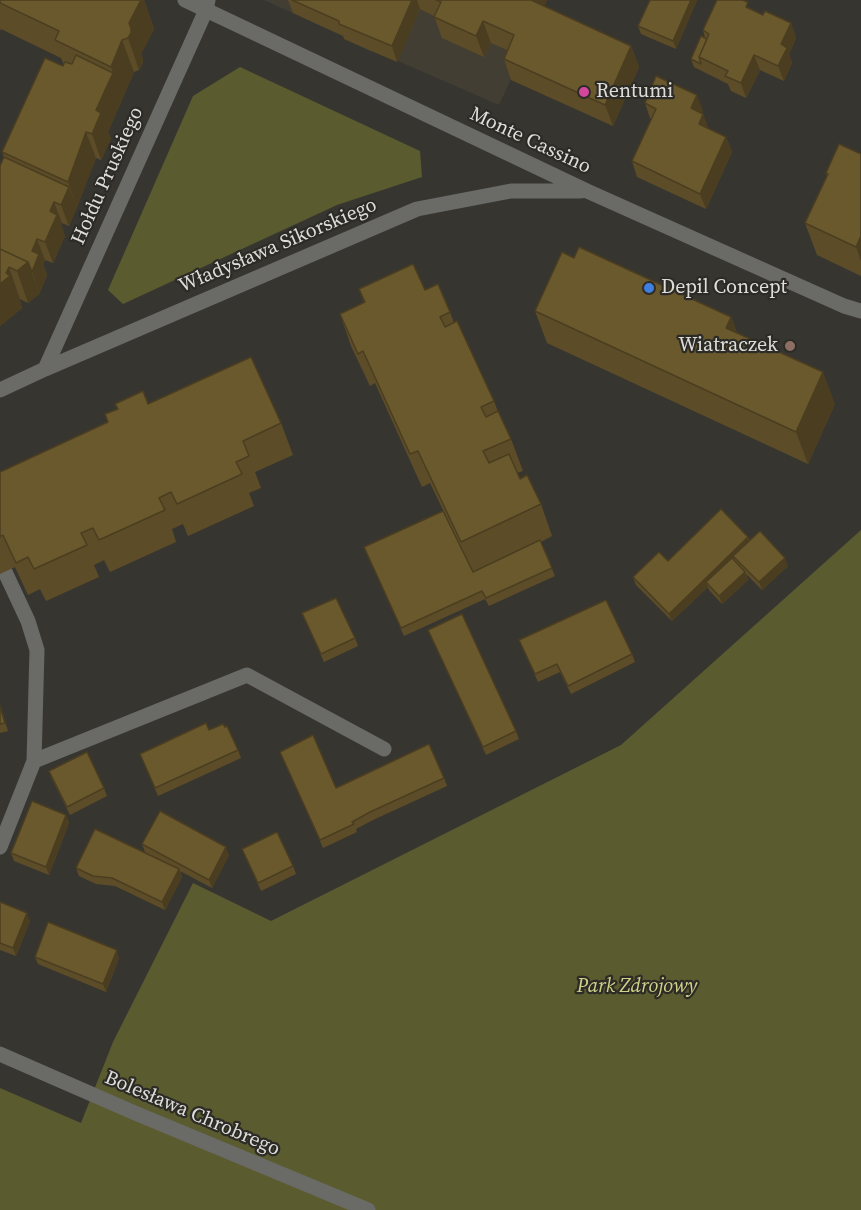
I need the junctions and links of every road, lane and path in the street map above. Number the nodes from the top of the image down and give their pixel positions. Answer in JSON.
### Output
{"nodes":[{"id":1,"x":185,"y":0,"type":"edge"},
{"id":2,"x":207,"y":5,"type":"edge"},
{"id":3,"x":586,"y":191,"type":"junction"},
{"id":4,"x":861,"y":311,"type":"edge"},
{"id":5,"x":45,"y":369,"type":"junction"},
{"id":6,"x":0,"y":390,"type":"edge"},
{"id":7,"x":5,"y":572,"type":"edge"},
{"id":8,"x":384,"y":749,"type":"dead end"},
{"id":9,"x":33,"y":761,"type":"junction"},
{"id":10,"x":0,"y":847,"type":"edge"},
{"id":11,"x":0,"y":1054,"type":"edge"},
{"id":12,"x":368,"y":1210,"type":"edge"}],
"edges":[{"from":1,"to":2,"type":"street","name":"Monte Cassino"},
{"from":2,"to":3,"type":"street","name":"Monte Cassino"},
{"from":2,"to":5,"type":"street","name":"Hołdu Pruskiego"},
{"from":3,"to":4,"type":"street","name":"Monte Cassino"},
{"from":3,"to":5,"type":"street","name":"Władysława Sikorskiego"},
{"from":5,"to":6,"type":"street","name":"Władysława Sikorskiego"},
{"from":7,"to":9,"type":"street"},
{"from":8,"to":9,"type":"street"},
{"from":9,"to":10,"type":"street"},
{"from":11,"to":12,"type":"street","name":"Bolesława Chrobrego"}]}
